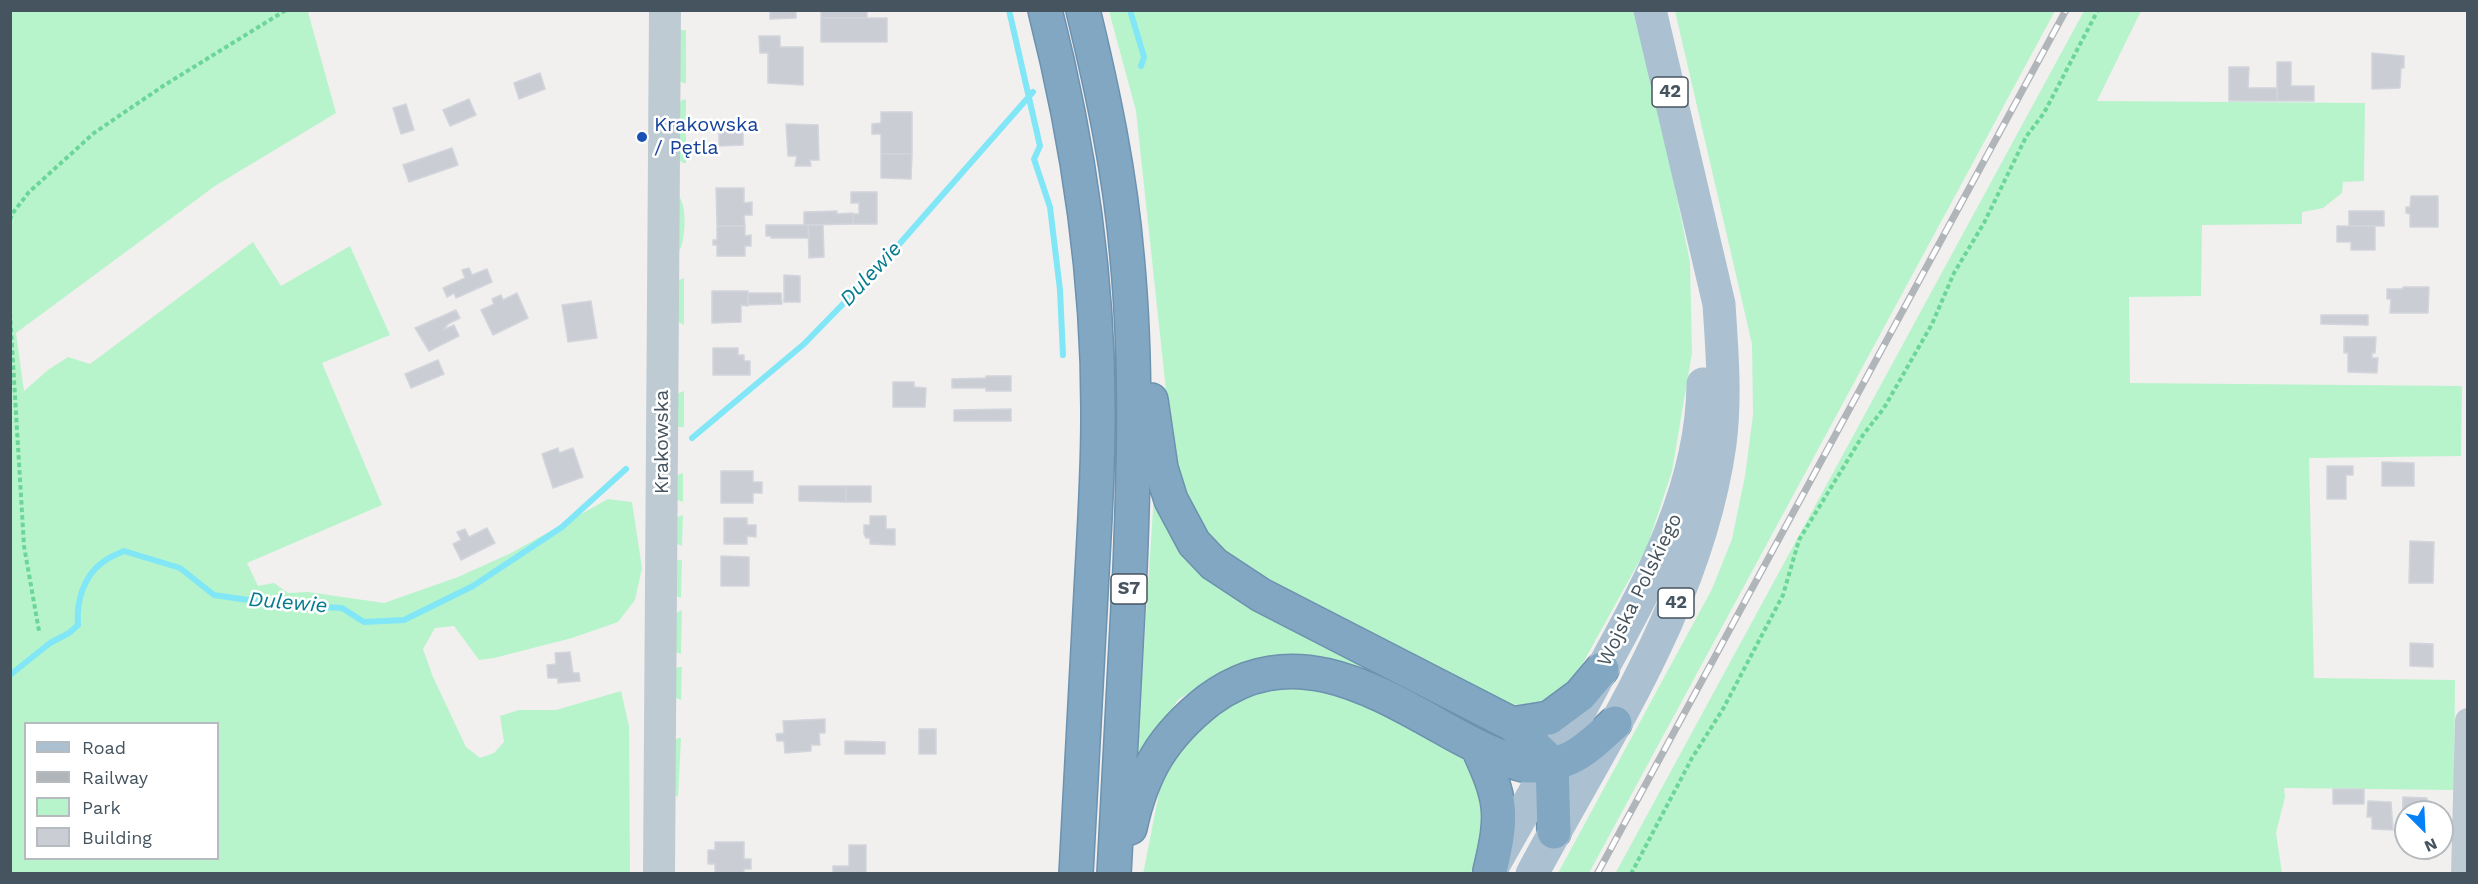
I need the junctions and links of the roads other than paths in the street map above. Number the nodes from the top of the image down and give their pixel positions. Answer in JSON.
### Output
{"nodes":[{"id":1,"x":665,"y":10,"type":"edge"},
{"id":2,"x":1045,"y":10,"type":"edge"},
{"id":3,"x":1083,"y":10,"type":"edge"},
{"id":4,"x":1650,"y":10,"type":"edge"},
{"id":5,"x":1689,"y":173,"type":"junction"},
{"id":6,"x":1131,"y":304,"type":"junction"},
{"id":7,"x":1602,"y":669,"type":"junction"},
{"id":8,"x":2468,"y":722,"type":"edge"},
{"id":9,"x":1615,"y":723,"type":"junction"},
{"id":10,"x":1512,"y":724,"type":"junction"},
{"id":11,"x":1477,"y":746,"type":"junction"},
{"id":12,"x":1552,"y":763,"type":"junction"},
{"id":13,"x":1554,"y":832,"type":"junction"},
{"id":14,"x":1078,"y":840,"type":"junction"},
{"id":15,"x":1490,"y":872,"type":"edge"},
{"id":16,"x":659,"y":873,"type":"edge"},
{"id":17,"x":1065,"y":873,"type":"edge"},
{"id":18,"x":1077,"y":873,"type":"edge"},
{"id":19,"x":1114,"y":873,"type":"edge"},
{"id":20,"x":1119,"y":873,"type":"edge"},
{"id":21,"x":1532,"y":873,"type":"edge"},
{"id":22,"x":2464,"y":873,"type":"edge"}],
"edges":[{"from":1,"to":16,"type":"street","name":"Krakowska"},
{"from":2,"to":14,"type":"highway","number":"S7"},
{"from":3,"to":6,"type":"highway","number":"S7"},
{"from":4,"to":5,"type":"main road","name":"Wojska Polskiego","number":"42"},
{"from":5,"to":7,"type":"main road","name":"Wojska Polskiego","number":"42"},
{"from":5,"to":9,"type":"main road","name":"Wojska Polskiego","number":"42"},
{"from":6,"to":10,"type":"highway"},
{"from":6,"to":19,"type":"highway","number":"S7"},
{"from":7,"to":10,"type":"highway"},
{"from":7,"to":12,"type":"main road","name":"Wojska Polskiego","number":"42"},
{"from":8,"to":22,"type":"street"},
{"from":9,"to":12,"type":"highway"},
{"from":9,"to":13,"type":"main road","name":"Wojska Polskiego","number":"42"},
{"from":10,"to":12,"type":"highway"},
{"from":11,"to":12,"type":"highway"},
{"from":11,"to":15,"type":"highway"},
{"from":11,"to":20,"type":"highway"},
{"from":12,"to":13,"type":"highway"},
{"from":12,"to":15,"type":"main road","name":"Wojska Polskiego","number":"42"},
{"from":13,"to":21,"type":"main road","name":"Wojska Polskiego","number":"42"},
{"from":14,"to":17,"type":"highway"},
{"from":14,"to":18,"type":"highway","number":"S7"}]}
